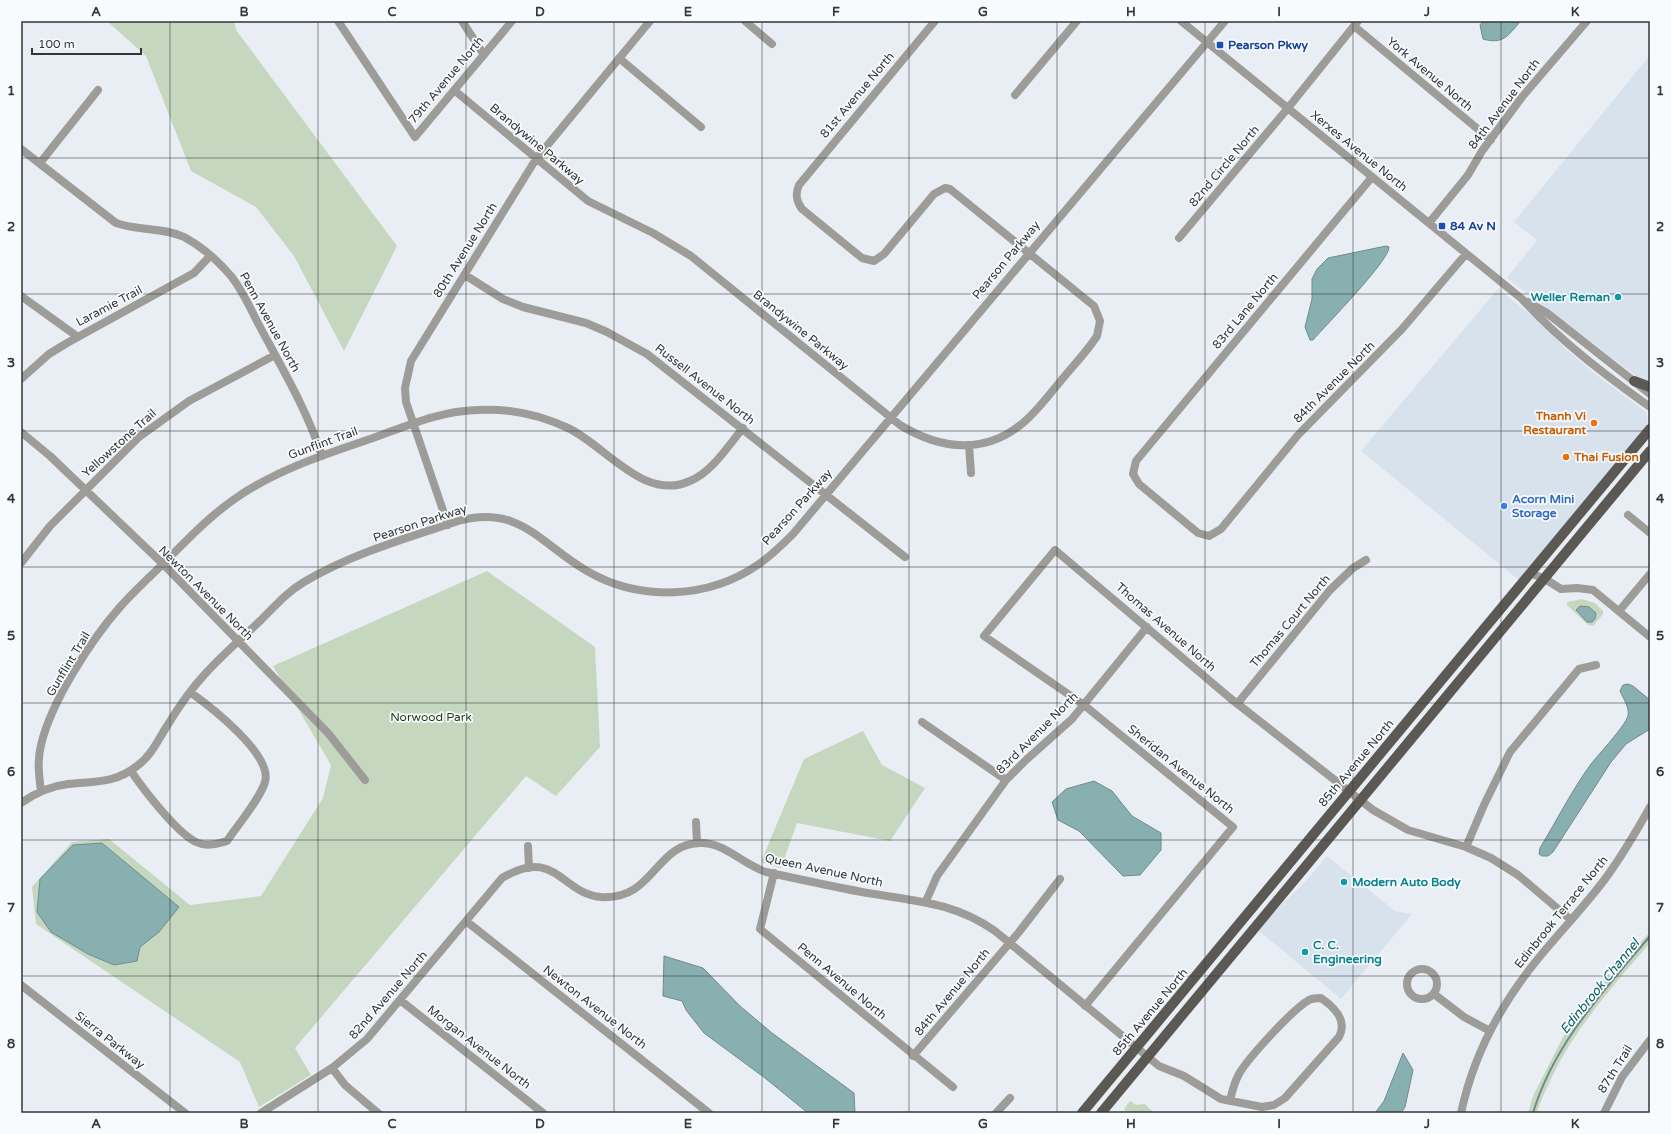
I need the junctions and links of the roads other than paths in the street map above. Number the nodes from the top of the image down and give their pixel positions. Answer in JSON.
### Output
{"nodes":[{"id":1,"x":338,"y":21,"type":"edge"},
{"id":2,"x":462,"y":21,"type":"edge"},
{"id":3,"x":512,"y":21,"type":"edge"},
{"id":4,"x":650,"y":21,"type":"edge"},
{"id":5,"x":745,"y":21,"type":"edge"},
{"id":6,"x":935,"y":21,"type":"edge"},
{"id":7,"x":1077,"y":21,"type":"edge"},
{"id":8,"x":1181,"y":21,"type":"edge"},
{"id":9,"x":1225,"y":21,"type":"edge"},
{"id":10,"x":1587,"y":21,"type":"edge"},
{"id":11,"x":1356,"y":24,"type":"edge"},
{"id":12,"x":1207,"y":42,"type":"junction"},
{"id":13,"x":772,"y":44,"type":"dead end"},
{"id":14,"x":484,"y":55,"type":"junction"},
{"id":15,"x":619,"y":58,"type":"junction"},
{"id":16,"x":98,"y":90,"type":"dead end"},
{"id":17,"x":454,"y":90,"type":"junction"},
{"id":18,"x":1015,"y":95,"type":"dead end"},
{"id":19,"x":1288,"y":108,"type":"junction"},
{"id":20,"x":701,"y":128,"type":"dead end"},
{"id":21,"x":1491,"y":140,"type":"junction"},
{"id":22,"x":21,"y":149,"type":"edge"},
{"id":23,"x":536,"y":159,"type":"junction"},
{"id":24,"x":40,"y":163,"type":"junction"},
{"id":25,"x":1372,"y":177,"type":"junction"},
{"id":26,"x":1429,"y":223,"type":"junction"},
{"id":27,"x":1178,"y":238,"type":"dead end"},
{"id":28,"x":1029,"y":252,"type":"junction"},
{"id":29,"x":1466,"y":254,"type":"junction"},
{"id":30,"x":210,"y":256,"type":"junction"},
{"id":31,"x":465,"y":275,"type":"junction"},
{"id":32,"x":21,"y":296,"type":"edge"},
{"id":33,"x":1522,"y":299,"type":"junction"},
{"id":34,"x":78,"y":337,"type":"junction"},
{"id":35,"x":275,"y":355,"type":"junction"},
{"id":36,"x":21,"y":379,"type":"edge"},
{"id":37,"x":1634,"y":381,"type":"junction"},
{"id":38,"x":1650,"y":388,"type":"edge"},
{"id":39,"x":1650,"y":394,"type":"edge"},
{"id":40,"x":1650,"y":407,"type":"edge"},
{"id":41,"x":891,"y":417,"type":"junction"},
{"id":42,"x":413,"y":424,"type":"junction"},
{"id":43,"x":743,"y":428,"type":"junction"},
{"id":44,"x":1650,"y":429,"type":"edge"},
{"id":45,"x":21,"y":432,"type":"edge"},
{"id":46,"x":969,"y":445,"type":"junction"},
{"id":47,"x":1650,"y":451,"type":"edge"},
{"id":48,"x":322,"y":456,"type":"junction"},
{"id":49,"x":971,"y":474,"type":"dead end"},
{"id":50,"x":84,"y":491,"type":"junction"},
{"id":51,"x":826,"y":494,"type":"junction"},
{"id":52,"x":1628,"y":515,"type":"dead end"},
{"id":53,"x":448,"y":524,"type":"junction"},
{"id":54,"x":1221,"y":529,"type":"joint"},
{"id":55,"x":1650,"y":533,"type":"edge"},
{"id":56,"x":905,"y":557,"type":"dead end"},
{"id":57,"x":1366,"y":560,"type":"dead end"},
{"id":58,"x":21,"y":563,"type":"edge"},
{"id":59,"x":162,"y":564,"type":"junction"},
{"id":60,"x":1530,"y":573,"type":"junction"},
{"id":61,"x":1650,"y":574,"type":"edge"},
{"id":62,"x":1544,"y":579,"type":"junction"},
{"id":63,"x":1619,"y":611,"type":"junction"},
{"id":64,"x":1147,"y":627,"type":"junction"},
{"id":65,"x":984,"y":636,"type":"joint"},
{"id":66,"x":1650,"y":637,"type":"edge"},
{"id":67,"x":238,"y":642,"type":"junction"},
{"id":68,"x":1596,"y":665,"type":"dead end"},
{"id":69,"x":190,"y":692,"type":"junction"},
{"id":70,"x":1237,"y":704,"type":"junction"},
{"id":71,"x":1084,"y":706,"type":"junction"},
{"id":72,"x":922,"y":722,"type":"dead end"},
{"id":73,"x":131,"y":771,"type":"junction"},
{"id":74,"x":364,"y":780,"type":"dead end"},
{"id":75,"x":1006,"y":780,"type":"junction"},
{"id":76,"x":41,"y":791,"type":"junction"},
{"id":77,"x":1350,"y":791,"type":"junction"},
{"id":78,"x":1361,"y":801,"type":"junction"},
{"id":79,"x":21,"y":803,"type":"edge"},
{"id":80,"x":1650,"y":807,"type":"edge"},
{"id":81,"x":696,"y":822,"type":"dead end"},
{"id":82,"x":697,"y":844,"type":"junction"},
{"id":83,"x":528,"y":846,"type":"dead end"},
{"id":84,"x":1466,"y":847,"type":"junction"},
{"id":85,"x":529,"y":868,"type":"junction"},
{"id":86,"x":774,"y":873,"type":"junction"},
{"id":87,"x":1060,"y":879,"type":"dead end"},
{"id":88,"x":495,"y":886,"type":"joint"},
{"id":89,"x":926,"y":901,"type":"junction"},
{"id":90,"x":1571,"y":920,"type":"junction"},
{"id":91,"x":466,"y":921,"type":"junction"},
{"id":92,"x":1009,"y":943,"type":"junction"},
{"id":93,"x":21,"y":985,"type":"edge"},
{"id":94,"x":1434,"y":994,"type":"dead end"},
{"id":95,"x":400,"y":1000,"type":"junction"},
{"id":96,"x":1085,"y":1006,"type":"junction"},
{"id":97,"x":1490,"y":1031,"type":"junction"},
{"id":98,"x":1650,"y":1040,"type":"edge"},
{"id":99,"x":1138,"y":1047,"type":"junction"},
{"id":100,"x":913,"y":1056,"type":"junction"},
{"id":101,"x":1148,"y":1057,"type":"junction"},
{"id":102,"x":332,"y":1068,"type":"junction"},
{"id":103,"x":953,"y":1087,"type":"dead end"},
{"id":104,"x":1010,"y":1098,"type":"dead end"},
{"id":105,"x":1230,"y":1101,"type":"junction"},
{"id":106,"x":185,"y":1113,"type":"edge"},
{"id":107,"x":261,"y":1113,"type":"edge"},
{"id":108,"x":378,"y":1113,"type":"edge"},
{"id":109,"x":543,"y":1113,"type":"edge"},
{"id":110,"x":709,"y":1113,"type":"edge"},
{"id":111,"x":996,"y":1113,"type":"edge"},
{"id":112,"x":1082,"y":1113,"type":"edge"},
{"id":113,"x":1101,"y":1113,"type":"edge"},
{"id":114,"x":1461,"y":1113,"type":"edge"},
{"id":115,"x":1604,"y":1113,"type":"edge"}],
"edges":[{"from":1,"to":17,"type":"street","name":"79th Avenue North"},
{"from":2,"to":14,"type":"street"},
{"from":3,"to":14,"type":"street","name":"79th Avenue North"},
{"from":4,"to":15,"type":"street","name":"80th Avenue North"},
{"from":5,"to":13,"type":"street"},
{"from":6,"to":28,"type":"street","name":"81st Avenue North"},
{"from":7,"to":18,"type":"street"},
{"from":8,"to":12,"type":"street","name":"Xerxes Avenue North"},
{"from":9,"to":12,"type":"street","name":"Pearson Parkway"},
{"from":10,"to":21,"type":"street","name":"84th Avenue North"},
{"from":11,"to":19,"type":"street"},
{"from":11,"to":21,"type":"street","name":"York Avenue North"},
{"from":12,"to":19,"type":"street","name":"Xerxes Avenue North"},
{"from":12,"to":28,"type":"street","name":"Pearson Parkway"},
{"from":14,"to":17,"type":"street","name":"79th Avenue North"},
{"from":15,"to":20,"type":"street"},
{"from":15,"to":23,"type":"street","name":"80th Avenue North"},
{"from":16,"to":24,"type":"street"},
{"from":17,"to":23,"type":"street","name":"Brandywine Parkway"},
{"from":19,"to":25,"type":"street","name":"Xerxes Avenue North"},
{"from":19,"to":27,"type":"street","name":"82nd Circle North"},
{"from":21,"to":26,"type":"street","name":"84th Avenue North"},
{"from":22,"to":24,"type":"street","name":"Penn Avenue North"},
{"from":23,"to":31,"type":"street","name":"80th Avenue North"},
{"from":23,"to":41,"type":"street","name":"Brandywine Parkway"},
{"from":24,"to":30,"type":"street","name":"Penn Avenue North"},
{"from":25,"to":26,"type":"street","name":"Xerxes Avenue North"},
{"from":25,"to":54,"type":"street","name":"83rd Lane North"},
{"from":26,"to":29,"type":"street","name":"Xerxes Avenue North"},
{"from":28,"to":41,"type":"street","name":"Pearson Parkway"},
{"from":28,"to":46,"type":"street","name":"Brandywine Parkway"},
{"from":29,"to":33,"type":"street","name":"Xerxes Avenue North"},
{"from":29,"to":54,"type":"street","name":"84th Avenue North"},
{"from":30,"to":34,"type":"street","name":"Laramie Trail"},
{"from":30,"to":35,"type":"street","name":"Penn Avenue North"},
{"from":31,"to":42,"type":"street","name":"80th Avenue North"},
{"from":31,"to":43,"type":"street","name":"Russell Avenue North"},
{"from":32,"to":34,"type":"street"},
{"from":33,"to":37,"type":"street","name":"Xerxes Avenue North"},
{"from":33,"to":40,"type":"street","name":"Xerxes Avenue North"},
{"from":34,"to":36,"type":"street","name":"Laramie Trail"},
{"from":35,"to":48,"type":"street","name":"Penn Avenue North"},
{"from":35,"to":50,"type":"street","name":"Yellowstone Trail"},
{"from":37,"to":38,"type":"main road"},
{"from":37,"to":39,"type":"street","name":"Xerxes Avenue North"},
{"from":41,"to":46,"type":"street","name":"Brandywine Parkway"},
{"from":41,"to":51,"type":"street","name":"Pearson Parkway"},
{"from":42,"to":43,"type":"street","name":"Gunflint Trail"},
{"from":42,"to":48,"type":"street","name":"Gunflint Trail"},
{"from":42,"to":53,"type":"street","name":"80th Avenue North"},
{"from":43,"to":51,"type":"street","name":"Russell Avenue North"},
{"from":44,"to":60,"type":"main road","name":"85th Avenue North"},
{"from":45,"to":50,"type":"street","name":"Newton Avenue North"},
{"from":46,"to":49,"type":"street"},
{"from":47,"to":62,"type":"main road"},
{"from":48,"to":59,"type":"street","name":"Gunflint Trail"},
{"from":50,"to":58,"type":"street","name":"Yellowstone Trail"},
{"from":50,"to":59,"type":"street","name":"Newton Avenue North"},
{"from":51,"to":53,"type":"street","name":"Pearson Parkway"},
{"from":51,"to":56,"type":"street","name":"Russell Avenue North"},
{"from":52,"to":55,"type":"street"},
{"from":53,"to":67,"type":"street","name":"Pearson Parkway"},
{"from":57,"to":70,"type":"street","name":"Thomas Court North"},
{"from":59,"to":67,"type":"street","name":"Newton Avenue North"},
{"from":59,"to":76,"type":"street","name":"Gunflint Trail"},
{"from":60,"to":62,"type":"street"},
{"from":60,"to":77,"type":"main road","name":"85th Avenue North"},
{"from":61,"to":63,"type":"street"},
{"from":62,"to":63,"type":"street"},
{"from":62,"to":78,"type":"main road"},
{"from":63,"to":66,"type":"street"},
{"from":64,"to":65,"type":"street","name":"Thomas Avenue North"},
{"from":64,"to":70,"type":"street","name":"Thomas Avenue North"},
{"from":64,"to":71,"type":"street","name":"83rd Avenue North"},
{"from":65,"to":71,"type":"street","name":"Sheridan Avenue North"},
{"from":67,"to":69,"type":"street","name":"Pearson Parkway"},
{"from":67,"to":74,"type":"street","name":"Newton Avenue North"},
{"from":68,"to":84,"type":"street"},
{"from":69,"to":73,"type":"street","name":"Pearson Parkway"},
{"from":69,"to":73,"type":"street"},
{"from":70,"to":77,"type":"street","name":"Thomas Avenue North"},
{"from":71,"to":75,"type":"street","name":"83rd Avenue North"},
{"from":71,"to":96,"type":"street","name":"Sheridan Avenue North"},
{"from":72,"to":75,"type":"street"},
{"from":73,"to":76,"type":"street","name":"Pearson Parkway"},
{"from":75,"to":89,"type":"street","name":"83rd Avenue North"},
{"from":76,"to":79,"type":"street","name":"Pearson Parkway"},
{"from":77,"to":78,"type":"street","name":"Thomas Avenue North"},
{"from":77,"to":99,"type":"main road","name":"85th Avenue North"},
{"from":78,"to":84,"type":"street","name":"Thomas Avenue North"},
{"from":78,"to":101,"type":"main road"},
{"from":80,"to":90,"type":"street","name":"Edinbrook Terrace North"},
{"from":81,"to":82,"type":"street"},
{"from":82,"to":85,"type":"street","name":"Queen Avenue North"},
{"from":82,"to":86,"type":"street","name":"Queen Avenue North"},
{"from":83,"to":85,"type":"street"},
{"from":84,"to":90,"type":"street","name":"Thomas Avenue North"},
{"from":85,"to":88,"type":"street","name":"Queen Avenue North"},
{"from":86,"to":89,"type":"street","name":"Queen Avenue North"},
{"from":86,"to":100,"type":"street","name":"Penn Avenue North"},
{"from":87,"to":92,"type":"street","name":"84th Avenue North"},
{"from":88,"to":91,"type":"street","name":"82nd Avenue North"},
{"from":89,"to":92,"type":"street","name":"Queen Avenue North"},
{"from":90,"to":97,"type":"street","name":"Edinbrook Terrace North"},
{"from":91,"to":95,"type":"street","name":"82nd Avenue North"},
{"from":91,"to":110,"type":"street","name":"Newton Avenue North"},
{"from":92,"to":96,"type":"street","name":"Queen Avenue North"},
{"from":92,"to":100,"type":"street","name":"84th Avenue North"},
{"from":93,"to":106,"type":"street","name":"Sierra Parkway"},
{"from":94,"to":97,"type":"street"},
{"from":95,"to":102,"type":"street","name":"82nd Avenue North"},
{"from":95,"to":109,"type":"street","name":"Morgan Avenue North"},
{"from":96,"to":99,"type":"street","name":"Queen Avenue North"},
{"from":97,"to":114,"type":"street","name":"Edinbrook Terrace North"},
{"from":98,"to":115,"type":"street","name":"87th Trail"},
{"from":99,"to":101,"type":"street","name":"Queen Avenue North"},
{"from":99,"to":112,"type":"main road","name":"85th Avenue North"},
{"from":100,"to":103,"type":"street","name":"Penn Avenue North"},
{"from":101,"to":105,"type":"street","name":"Queen Avenue North"},
{"from":101,"to":113,"type":"main road"},
{"from":102,"to":107,"type":"street","name":"82nd Avenue North"},
{"from":102,"to":108,"type":"street"},
{"from":104,"to":111,"type":"street"},
{"from":105,"to":105,"type":"street","name":"Queen Avenue North"}]}
